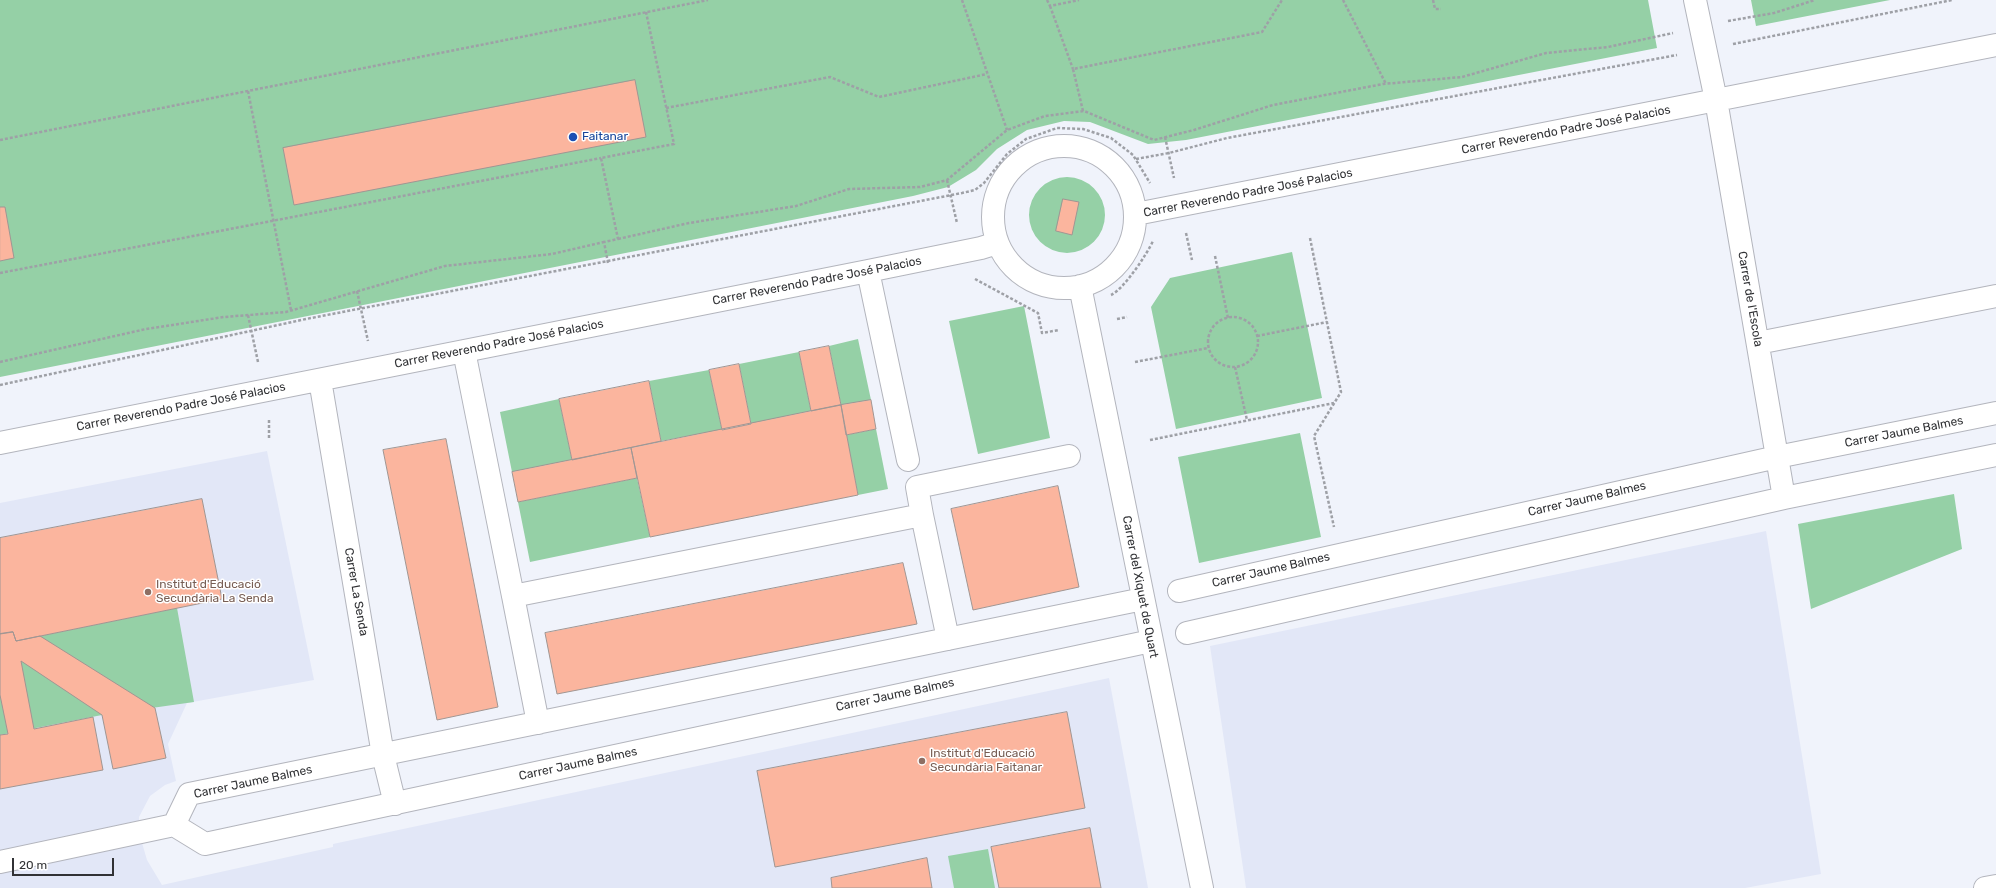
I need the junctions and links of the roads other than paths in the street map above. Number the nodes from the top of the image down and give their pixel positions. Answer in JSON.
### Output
{"nodes":[{"id":1,"x":1695,"y":0,"type":"edge"},
{"id":2,"x":1996,"y":45,"type":"edge"},
{"id":3,"x":1716,"y":100,"type":"junction"},
{"id":4,"x":1136,"y":214,"type":"junction"},
{"id":5,"x":997,"y":243,"type":"junction"},
{"id":6,"x":868,"y":271,"type":"junction"},
{"id":7,"x":1996,"y":296,"type":"edge"},
{"id":8,"x":1083,"y":306,"type":"junction"},
{"id":9,"x":1758,"y":342,"type":"junction"},
{"id":10,"x":464,"y":351,"type":"junction"},
{"id":11,"x":320,"y":380,"type":"junction"},
{"id":12,"x":1996,"y":413,"type":"edge"},
{"id":13,"x":0,"y":443,"type":"edge"},
{"id":14,"x":1996,"y":455,"type":"edge"},
{"id":15,"x":1069,"y":456,"type":"dead end"},
{"id":16,"x":1777,"y":457,"type":"junction"},
{"id":17,"x":908,"y":460,"type":"dead end"},
{"id":18,"x":1784,"y":498,"type":"junction"},
{"id":19,"x":922,"y":515,"type":"junction"},
{"id":20,"x":1179,"y":591,"type":"dead end"},
{"id":21,"x":513,"y":596,"type":"junction"},
{"id":22,"x":1143,"y":599,"type":"junction"},
{"id":23,"x":1187,"y":633,"type":"dead end"},
{"id":24,"x":948,"y":639,"type":"junction"},
{"id":25,"x":1151,"y":641,"type":"junction"},
{"id":26,"x":538,"y":723,"type":"junction"},
{"id":27,"x":383,"y":755,"type":"junction"},
{"id":28,"x":395,"y":804,"type":"junction"},
{"id":29,"x":174,"y":825,"type":"junction"},
{"id":30,"x":0,"y":862,"type":"edge"},
{"id":31,"x":1996,"y":886,"type":"edge"},
{"id":32,"x":1202,"y":888,"type":"edge"},
{"id":33,"x":1985,"y":888,"type":"edge"}],
"edges":[{"from":1,"to":3,"type":"street","name":"Carrer de l'Escola"},
{"from":2,"to":3,"type":"street","name":"Carrer Reverendo Padre José Palacios"},
{"from":3,"to":4,"type":"street","name":"Carrer Reverendo Padre José Palacios"},
{"from":3,"to":9,"type":"street","name":"Carrer de l'Escola"},
{"from":4,"to":5,"type":"street"},
{"from":4,"to":8,"type":"street"},
{"from":5,"to":6,"type":"street","name":"Carrer Reverendo Padre José Palacios"},
{"from":5,"to":8,"type":"street"},
{"from":6,"to":10,"type":"street","name":"Carrer Reverendo Padre José Palacios"},
{"from":6,"to":17,"type":"street"},
{"from":7,"to":9,"type":"street"},
{"from":8,"to":22,"type":"street","name":"Carrer del Xiquet de Quart"},
{"from":9,"to":16,"type":"street","name":"Carrer de l'Escola"},
{"from":10,"to":11,"type":"street","name":"Carrer Reverendo Padre José Palacios"},
{"from":10,"to":21,"type":"street"},
{"from":11,"to":13,"type":"street","name":"Carrer Reverendo Padre José Palacios"},
{"from":11,"to":27,"type":"street","name":"Carrer La Senda"},
{"from":12,"to":16,"type":"street","name":"Carrer Jaume Balmes"},
{"from":14,"to":18,"type":"street"},
{"from":15,"to":19,"type":"street"},
{"from":16,"to":18,"type":"street","name":"Carrer de l'Escola"},
{"from":16,"to":20,"type":"street","name":"Carrer Jaume Balmes"},
{"from":18,"to":23,"type":"street"},
{"from":19,"to":21,"type":"street"},
{"from":19,"to":24,"type":"street"},
{"from":21,"to":26,"type":"street"},
{"from":22,"to":24,"type":"street","name":"Carrer Jaume Balmes"},
{"from":22,"to":25,"type":"street","name":"Carrer del Xiquet de Quart"},
{"from":24,"to":26,"type":"street","name":"Carrer Jaume Balmes"},
{"from":25,"to":28,"type":"street","name":"Carrer Jaume Balmes"},
{"from":25,"to":32,"type":"street","name":"Carrer del Xiquet de Quart"},
{"from":26,"to":27,"type":"street","name":"Carrer Jaume Balmes"},
{"from":27,"to":28,"type":"street","name":"Carrer La Senda"},
{"from":27,"to":29,"type":"street","name":"Carrer Jaume Balmes"},
{"from":28,"to":29,"type":"street","name":"Carrer Jaume Balmes"},
{"from":29,"to":30,"type":"street"},
{"from":31,"to":33,"type":"street"}]}
